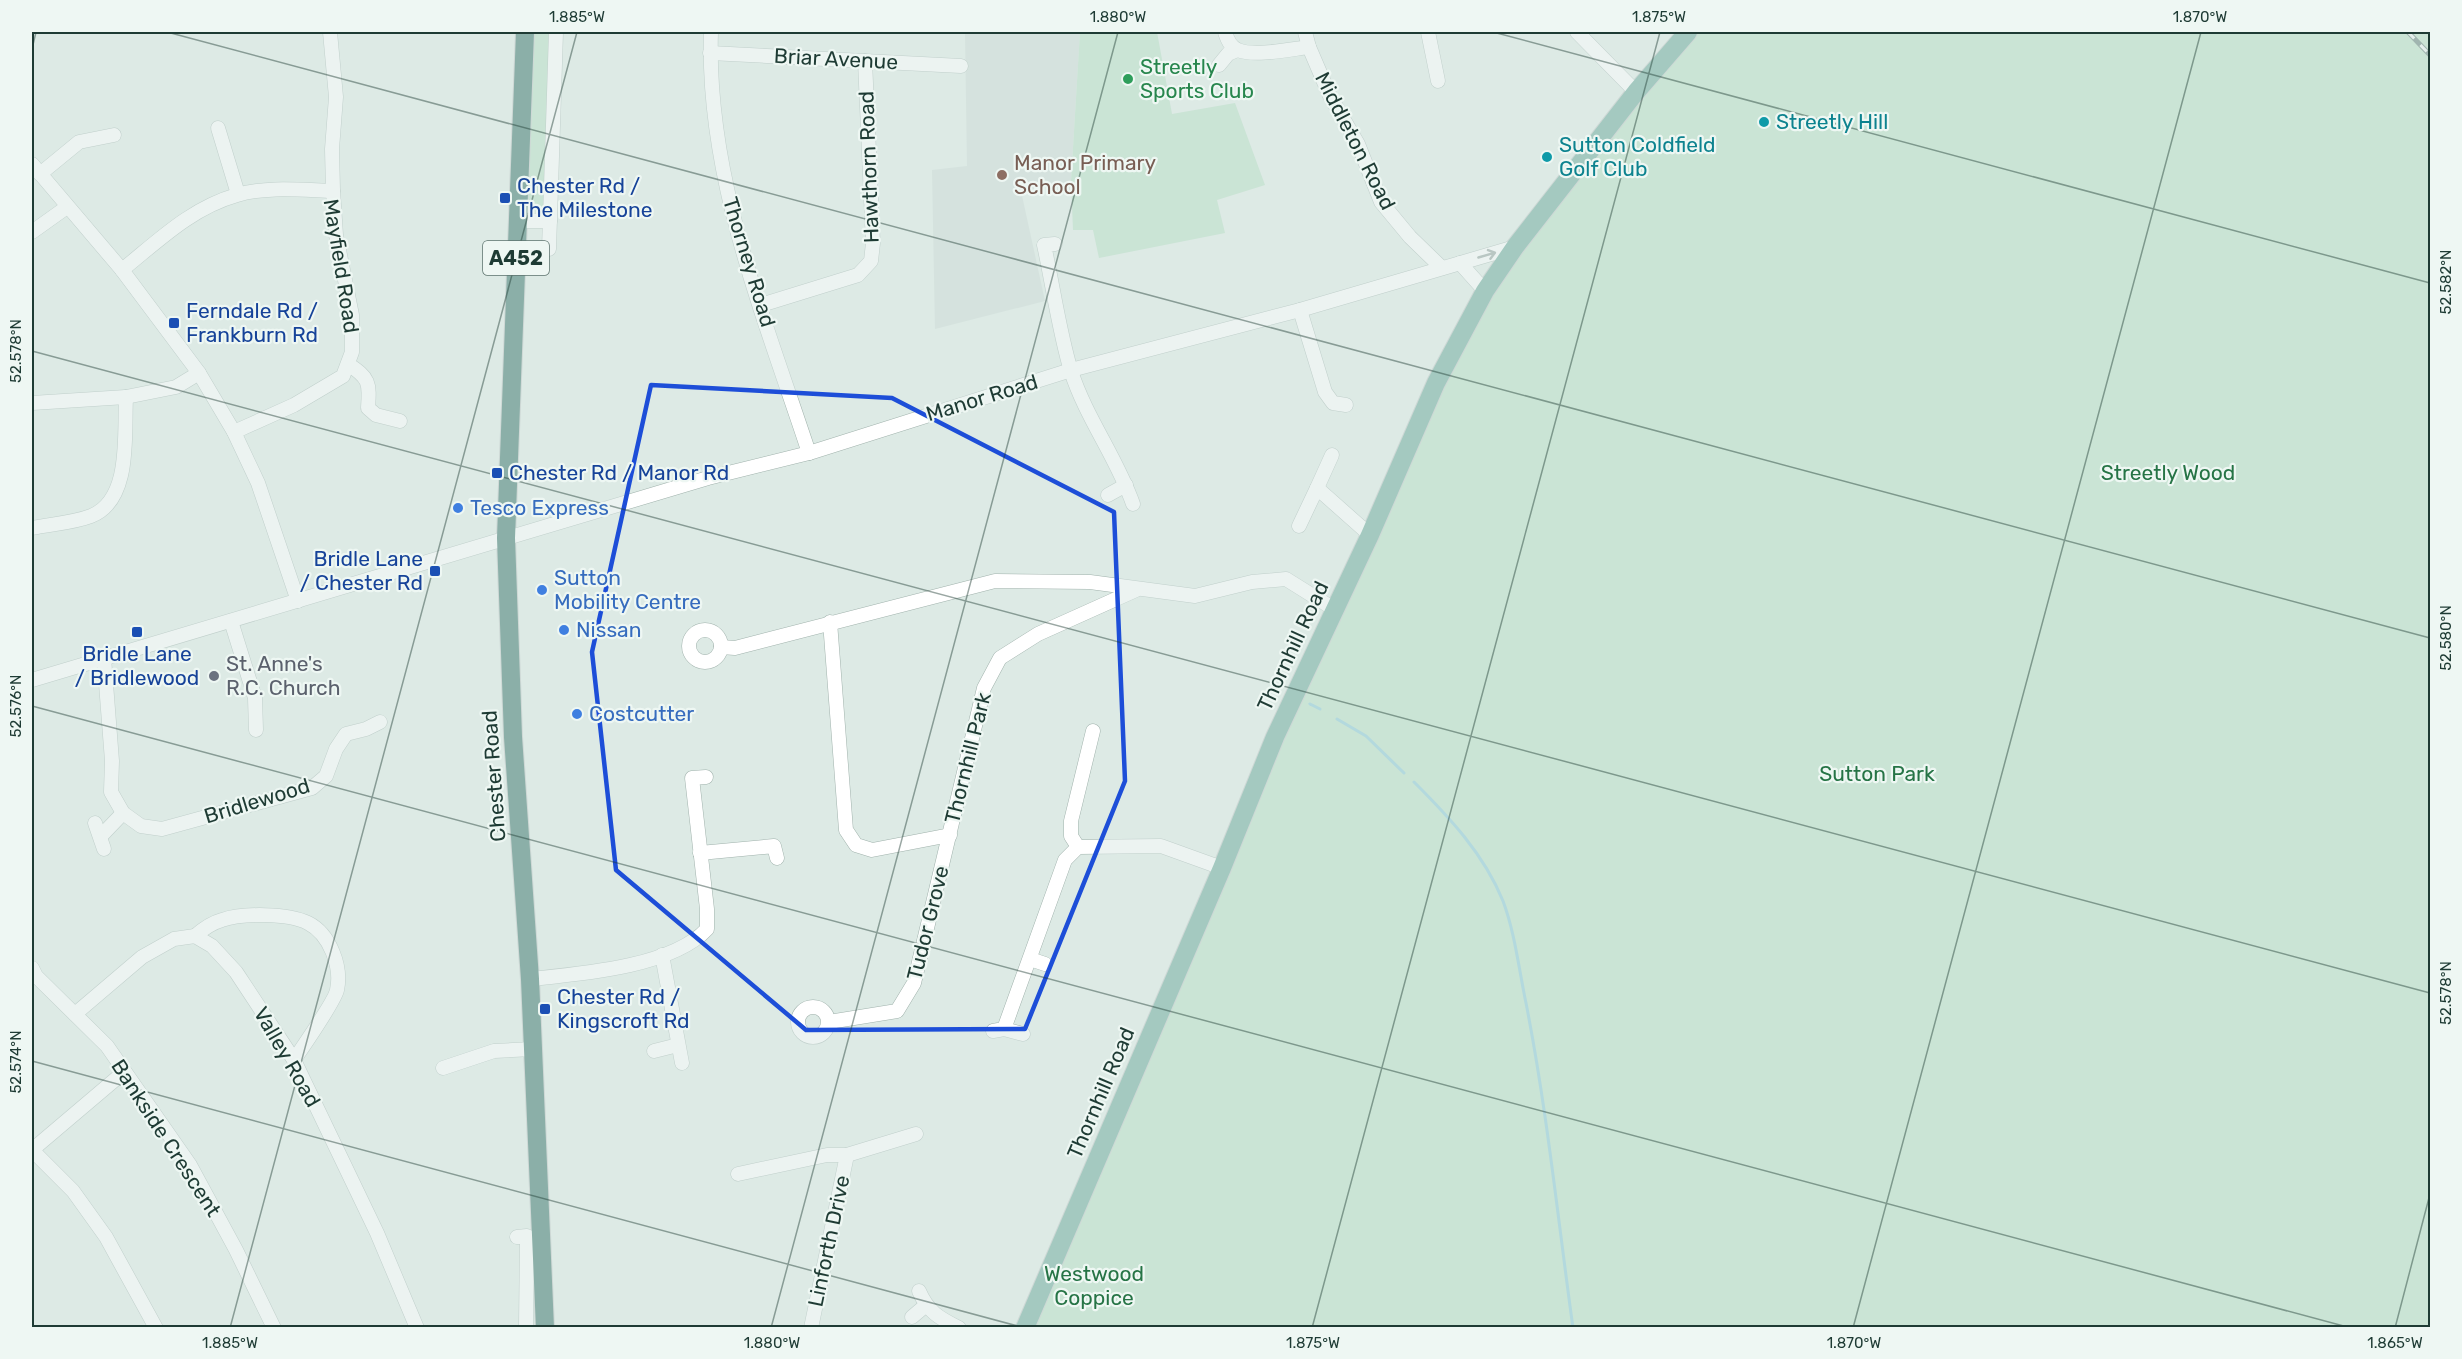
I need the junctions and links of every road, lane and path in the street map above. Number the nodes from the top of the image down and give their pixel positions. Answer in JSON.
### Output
{"nodes":[{"id":1,"x":330,"y":32,"type":"edge"},
{"id":2,"x":525,"y":32,"type":"edge"},
{"id":3,"x":556,"y":32,"type":"edge"},
{"id":4,"x":711,"y":32,"type":"edge"},
{"id":5,"x":1225,"y":32,"type":"edge"},
{"id":6,"x":1305,"y":32,"type":"edge"},
{"id":7,"x":1428,"y":32,"type":"edge"},
{"id":8,"x":1577,"y":32,"type":"edge"},
{"id":9,"x":1688,"y":32,"type":"edge"},
{"id":10,"x":1309,"y":47,"type":"junction"},
{"id":11,"x":1237,"y":50,"type":"junction"},
{"id":12,"x":710,"y":53,"type":"junction"},
{"id":13,"x":864,"y":61,"type":"junction"},
{"id":14,"x":1219,"y":65,"type":"dead end"},
{"id":15,"x":961,"y":66,"type":"dead end"},
{"id":16,"x":1438,"y":81,"type":"dead end"},
{"id":17,"x":1636,"y":92,"type":"junction"},
{"id":18,"x":218,"y":128,"type":"dead end"},
{"id":19,"x":114,"y":135,"type":"dead end"},
{"id":20,"x":36,"y":169,"type":"edge"},
{"id":21,"x":333,"y":191,"type":"junction"},
{"id":22,"x":238,"y":194,"type":"junction"},
{"id":23,"x":67,"y":207,"type":"junction"},
{"id":24,"x":517,"y":221,"type":"junction"},
{"id":25,"x":550,"y":221,"type":"junction"},
{"id":26,"x":32,"y":232,"type":"edge"},
{"id":27,"x":1055,"y":244,"type":"dead end"},
{"id":28,"x":1515,"y":247,"type":"junction"},
{"id":29,"x":549,"y":249,"type":"dead end"},
{"id":30,"x":1460,"y":263,"type":"junction"},
{"id":31,"x":1442,"y":268,"type":"junction"},
{"id":32,"x":122,"y":270,"type":"junction"},
{"id":33,"x":1485,"y":291,"type":"junction"},
{"id":34,"x":761,"y":305,"type":"junction"},
{"id":35,"x":1300,"y":310,"type":"junction"},
{"id":36,"x":348,"y":364,"type":"junction"},
{"id":37,"x":1071,"y":370,"type":"junction"},
{"id":38,"x":199,"y":373,"type":"junction"},
{"id":39,"x":126,"y":397,"type":"junction"},
{"id":40,"x":32,"y":403,"type":"edge"},
{"id":41,"x":1346,"y":405,"type":"dead end"},
{"id":42,"x":400,"y":420,"type":"dead end"},
{"id":43,"x":234,"y":432,"type":"junction"},
{"id":44,"x":809,"y":453,"type":"junction"},
{"id":45,"x":1332,"y":455,"type":"dead end"},
{"id":46,"x":1126,"y":485,"type":"junction"},
{"id":47,"x":1317,"y":488,"type":"junction"},
{"id":48,"x":1108,"y":495,"type":"dead end"},
{"id":49,"x":1133,"y":504,"type":"dead end"},
{"id":50,"x":1299,"y":526,"type":"dead end"},
{"id":51,"x":32,"y":528,"type":"edge"},
{"id":52,"x":1370,"y":535,"type":"junction"},
{"id":53,"x":506,"y":538,"type":"junction"},
{"id":54,"x":1136,"y":590,"type":"junction"},
{"id":55,"x":298,"y":601,"type":"junction"},
{"id":56,"x":1335,"y":609,"type":"junction"},
{"id":57,"x":231,"y":621,"type":"junction"},
{"id":58,"x":830,"y":622,"type":"junction"},
{"id":59,"x":721,"y":647,"type":"dead end"},
{"id":60,"x":104,"y":658,"type":"junction"},
{"id":61,"x":32,"y":680,"type":"edge"},
{"id":62,"x":380,"y":722,"type":"dead end"},
{"id":63,"x":256,"y":730,"type":"dead end"},
{"id":64,"x":1093,"y":731,"type":"dead end"},
{"id":65,"x":706,"y":777,"type":"dead end"},
{"id":66,"x":123,"y":813,"type":"junction"},
{"id":67,"x":95,"y":823,"type":"dead end"},
{"id":68,"x":950,"y":836,"type":"junction"},
{"id":69,"x":1078,"y":847,"type":"junction"},
{"id":70,"x":700,"y":853,"type":"junction"},
{"id":71,"x":777,"y":858,"type":"dead end"},
{"id":72,"x":1222,"y":868,"type":"junction"},
{"id":73,"x":1054,"y":890,"type":"junction"},
{"id":74,"x":1069,"y":894,"type":"dead end"},
{"id":75,"x":195,"y":936,"type":"junction"},
{"id":76,"x":662,"y":955,"type":"junction"},
{"id":77,"x":1030,"y":959,"type":"junction"},
{"id":78,"x":1045,"y":964,"type":"dead end"},
{"id":79,"x":32,"y":968,"type":"edge"},
{"id":80,"x":530,"y":980,"type":"junction"},
{"id":81,"x":75,"y":1014,"type":"junction"},
{"id":82,"x":829,"y":1022,"type":"dead end"},
{"id":83,"x":1023,"y":1034,"type":"dead end"},
{"id":84,"x":678,"y":1045,"type":"junction"},
{"id":85,"x":532,"y":1049,"type":"junction"},
{"id":86,"x":654,"y":1051,"type":"dead end"},
{"id":87,"x":294,"y":1060,"type":"junction"},
{"id":88,"x":681,"y":1064,"type":"dead end"},
{"id":89,"x":442,"y":1068,"type":"dead end"},
{"id":90,"x":124,"y":1072,"type":"junction"},
{"id":91,"x":916,"y":1134,"type":"dead end"},
{"id":92,"x":32,"y":1150,"type":"edge"},
{"id":93,"x":847,"y":1155,"type":"junction"},
{"id":94,"x":747,"y":1176,"type":"dead end"},
{"id":95,"x":517,"y":1237,"type":"dead end"},
{"id":96,"x":919,"y":1291,"type":"dead end"},
{"id":97,"x":925,"y":1306,"type":"junction"},
{"id":98,"x":912,"y":1317,"type":"dead end"},
{"id":99,"x":156,"y":1328,"type":"edge"},
{"id":100,"x":274,"y":1328,"type":"edge"},
{"id":101,"x":417,"y":1328,"type":"edge"},
{"id":102,"x":526,"y":1328,"type":"edge"},
{"id":103,"x":545,"y":1328,"type":"edge"},
{"id":104,"x":811,"y":1328,"type":"edge"},
{"id":105,"x":959,"y":1328,"type":"edge"},
{"id":106,"x":1025,"y":1328,"type":"edge"}],
"edges":[{"from":1,"to":21,"type":"street"},
{"from":2,"to":24,"type":"highway","name":"Chester Road","number":"A452"},
{"from":3,"to":25,"type":"street"},
{"from":4,"to":12,"type":"street","name":"Thorney Road"},
{"from":5,"to":11,"type":"street"},
{"from":6,"to":10,"type":"street","name":"Middleton Road"},
{"from":7,"to":16,"type":"street"},
{"from":8,"to":17,"type":"street"},
{"from":9,"to":17,"type":"main road","name":"Thornhill Road"},
{"from":10,"to":11,"type":"street"},
{"from":10,"to":31,"type":"street","name":"Middleton Road"},
{"from":11,"to":14,"type":"street"},
{"from":12,"to":13,"type":"street","name":"Briar Avenue"},
{"from":12,"to":34,"type":"street","name":"Thorney Road"},
{"from":13,"to":15,"type":"street","name":"Briar Avenue"},
{"from":13,"to":34,"type":"street","name":"Hawthorn Road"},
{"from":17,"to":28,"type":"main road","name":"Thornhill Road"},
{"from":18,"to":22,"type":"street"},
{"from":19,"to":20,"type":"street"},
{"from":20,"to":23,"type":"street"},
{"from":21,"to":22,"type":"street","name":"Mayfield Road"},
{"from":21,"to":36,"type":"street","name":"Mayfield Road"},
{"from":22,"to":32,"type":"street","name":"Mayfield Road"},
{"from":23,"to":26,"type":"street"},
{"from":23,"to":32,"type":"street"},
{"from":24,"to":25,"type":"street"},
{"from":24,"to":53,"type":"highway","name":"Chester Road","number":"A452"},
{"from":25,"to":29,"type":"street"},
{"from":27,"to":37,"type":"street"},
{"from":30,"to":28,"type":"street","name":"Manor Road","one_way":true},
{"from":28,"to":33,"type":"main road","name":"Thornhill Road"},
{"from":30,"to":31,"type":"street","name":"Manor Road"},
{"from":30,"to":33,"type":"street"},
{"from":31,"to":35,"type":"street","name":"Manor Road"},
{"from":32,"to":38,"type":"street"},
{"from":33,"to":52,"type":"main road","name":"Thornhill Road"},
{"from":34,"to":44,"type":"street","name":"Thorney Road"},
{"from":35,"to":37,"type":"street","name":"Manor Road"},
{"from":35,"to":41,"type":"street"},
{"from":36,"to":42,"type":"street"},
{"from":36,"to":43,"type":"street","name":"Mayfield Road"},
{"from":37,"to":44,"type":"street","name":"Manor Road"},
{"from":37,"to":46,"type":"street"},
{"from":38,"to":39,"type":"street"},
{"from":38,"to":43,"type":"street"},
{"from":39,"to":40,"type":"street"},
{"from":39,"to":51,"type":"street"},
{"from":43,"to":55,"type":"street"},
{"from":44,"to":53,"type":"street","name":"Manor Road"},
{"from":45,"to":47,"type":"street"},
{"from":46,"to":48,"type":"street"},
{"from":46,"to":49,"type":"street"},
{"from":47,"to":50,"type":"street"},
{"from":47,"to":52,"type":"street"},
{"from":52,"to":56,"type":"main road","name":"Thornhill Road"},
{"from":53,"to":55,"type":"street","name":"Manor Road"},
{"from":53,"to":80,"type":"highway","name":"Chester Road","number":"A452"},
{"from":54,"to":56,"type":"street","name":"Thornhill Park"},
{"from":54,"to":58,"type":"street","name":"Thornhill Park"},
{"from":54,"to":68,"type":"street","name":"Thornhill Park"},
{"from":55,"to":57,"type":"street","name":"Manor Road"},
{"from":56,"to":72,"type":"main road","name":"Thornhill Road"},
{"from":57,"to":60,"type":"street","name":"Manor Road"},
{"from":57,"to":63,"type":"street"},
{"from":58,"to":59,"type":"street","name":"Thornhill Park"},
{"from":58,"to":68,"type":"street","name":"Thornhill Park"},
{"from":60,"to":61,"type":"street","name":"Manor Road"},
{"from":60,"to":66,"type":"street"},
{"from":62,"to":66,"type":"street","name":"Bridlewood"},
{"from":64,"to":69,"type":"street"},
{"from":65,"to":70,"type":"street"},
{"from":66,"to":67,"type":"street"},
{"from":68,"to":82,"type":"street","name":"Tudor Grove"},
{"from":69,"to":72,"type":"street"},
{"from":69,"to":73,"type":"street"},
{"from":70,"to":71,"type":"street"},
{"from":70,"to":76,"type":"street"},
{"from":72,"to":106,"type":"main road","name":"Thornhill Road"},
{"from":73,"to":74,"type":"street"},
{"from":73,"to":77,"type":"street"},
{"from":75,"to":81,"type":"street"},
{"from":75,"to":87,"type":"street","name":"Valley Road"},
{"from":75,"to":87,"type":"street"},
{"from":76,"to":80,"type":"street"},
{"from":76,"to":84,"type":"street"},
{"from":77,"to":78,"type":"street"},
{"from":77,"to":83,"type":"street"},
{"from":79,"to":81,"type":"street","name":"Bankside Crescent"},
{"from":80,"to":85,"type":"highway","name":"Chester Road","number":"A452"},
{"from":81,"to":90,"type":"street","name":"Bankside Crescent"},
{"from":84,"to":86,"type":"street"},
{"from":84,"to":88,"type":"street"},
{"from":85,"to":89,"type":"street"},
{"from":85,"to":103,"type":"highway","name":"Chester Road","number":"A452"},
{"from":87,"to":101,"type":"street","name":"Valley Road"},
{"from":90,"to":92,"type":"street"},
{"from":90,"to":100,"type":"street","name":"Bankside Crescent"},
{"from":91,"to":93,"type":"street"},
{"from":92,"to":99,"type":"street"},
{"from":93,"to":94,"type":"street"},
{"from":93,"to":104,"type":"street","name":"Linforth Drive"},
{"from":95,"to":102,"type":"street"},
{"from":96,"to":97,"type":"street"},
{"from":97,"to":98,"type":"street"},
{"from":97,"to":105,"type":"street"}]}
